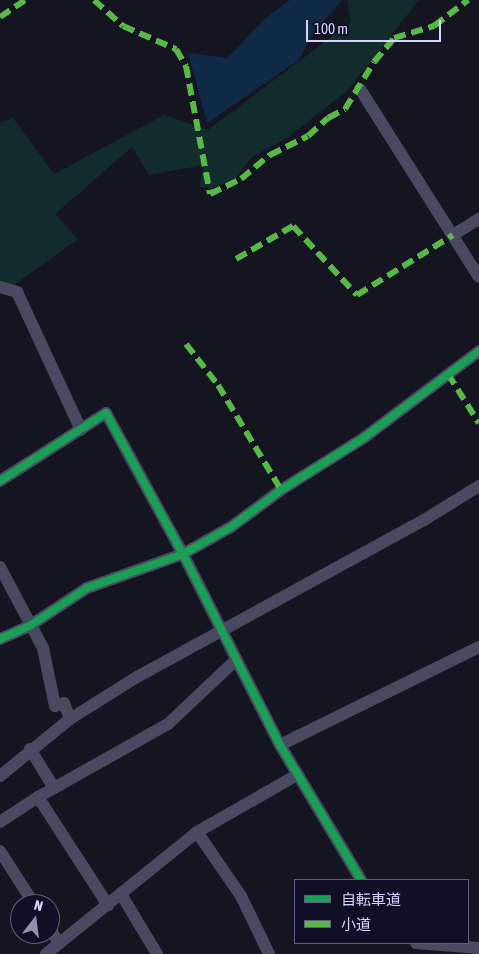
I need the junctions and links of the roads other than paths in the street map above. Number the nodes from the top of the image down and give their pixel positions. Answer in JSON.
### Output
{"nodes":[{"id":1,"x":360,"y":89,"type":"dead end"},
{"id":2,"x":479,"y":219,"type":"edge"},
{"id":3,"x":452,"y":235,"type":"junction"},
{"id":4,"x":479,"y":277,"type":"edge"},
{"id":5,"x":0,"y":287,"type":"edge"},
{"id":6,"x":479,"y":351,"type":"edge"},
{"id":7,"x":81,"y":430,"type":"junction"},
{"id":8,"x":0,"y":482,"type":"edge"},
{"id":9,"x":479,"y":486,"type":"edge"},
{"id":10,"x":183,"y":554,"type":"junction"},
{"id":11,"x":0,"y":567,"type":"edge"},
{"id":12,"x":31,"y":625,"type":"junction"},
{"id":13,"x":222,"y":630,"type":"junction"},
{"id":14,"x":0,"y":639,"type":"edge"},
{"id":15,"x":479,"y":647,"type":"edge"},
{"id":16,"x":236,"y":660,"type":"junction"},
{"id":17,"x":70,"y":719,"type":"junction"},
{"id":18,"x":280,"y":745,"type":"junction"},
{"id":19,"x":30,"y":749,"type":"junction"},
{"id":20,"x":297,"y":775,"type":"junction"},
{"id":21,"x":0,"y":776,"type":"edge"},
{"id":22,"x":54,"y":788,"type":"junction"},
{"id":23,"x":38,"y":797,"type":"junction"},
{"id":24,"x":0,"y":822,"type":"edge"},
{"id":25,"x":197,"y":832,"type":"junction"},
{"id":26,"x":0,"y":851,"type":"edge"},
{"id":27,"x":360,"y":879,"type":"edge"},
{"id":28,"x":28,"y":894,"type":"edge"},
{"id":29,"x":121,"y":894,"type":"junction"},
{"id":30,"x":108,"y":905,"type":"junction"},
{"id":31,"x":479,"y":935,"type":"edge"},
{"id":32,"x":60,"y":942,"type":"edge"},
{"id":33,"x":58,"y":944,"type":"edge"},
{"id":34,"x":417,"y":947,"type":"edge"},
{"id":35,"x":476,"y":947,"type":"edge"},
{"id":36,"x":46,"y":954,"type":"edge"},
{"id":37,"x":157,"y":954,"type":"edge"},
{"id":38,"x":269,"y":954,"type":"edge"}],
"edges":[{"from":1,"to":3,"type":"street"},
{"from":2,"to":3,"type":"street"},
{"from":3,"to":4,"type":"street"},
{"from":5,"to":7,"type":"street"},
{"from":6,"to":10,"type":"street"},
{"from":7,"to":8,"type":"street"},
{"from":7,"to":10,"type":"street"},
{"from":9,"to":13,"type":"street"},
{"from":10,"to":12,"type":"street"},
{"from":10,"to":13,"type":"street"},
{"from":11,"to":12,"type":"street"},
{"from":12,"to":14,"type":"street"},
{"from":12,"to":17,"type":"street"},
{"from":13,"to":16,"type":"street"},
{"from":13,"to":17,"type":"street"},
{"from":15,"to":18,"type":"street"},
{"from":16,"to":18,"type":"street"},
{"from":16,"to":22,"type":"street"},
{"from":17,"to":19,"type":"street"},
{"from":18,"to":20,"type":"street"},
{"from":19,"to":21,"type":"street"},
{"from":19,"to":22,"type":"street"},
{"from":20,"to":25,"type":"street"},
{"from":20,"to":27,"type":"street"},
{"from":22,"to":23,"type":"street"},
{"from":23,"to":24,"type":"street"},
{"from":23,"to":30,"type":"street"},
{"from":25,"to":29,"type":"street"},
{"from":25,"to":38,"type":"street"},
{"from":26,"to":28,"type":"street"},
{"from":29,"to":30,"type":"street"},
{"from":29,"to":37,"type":"street"},
{"from":30,"to":32,"type":"street"},
{"from":31,"to":35,"type":"street"},
{"from":33,"to":36,"type":"street"},
{"from":34,"to":35,"type":"street"}]}
